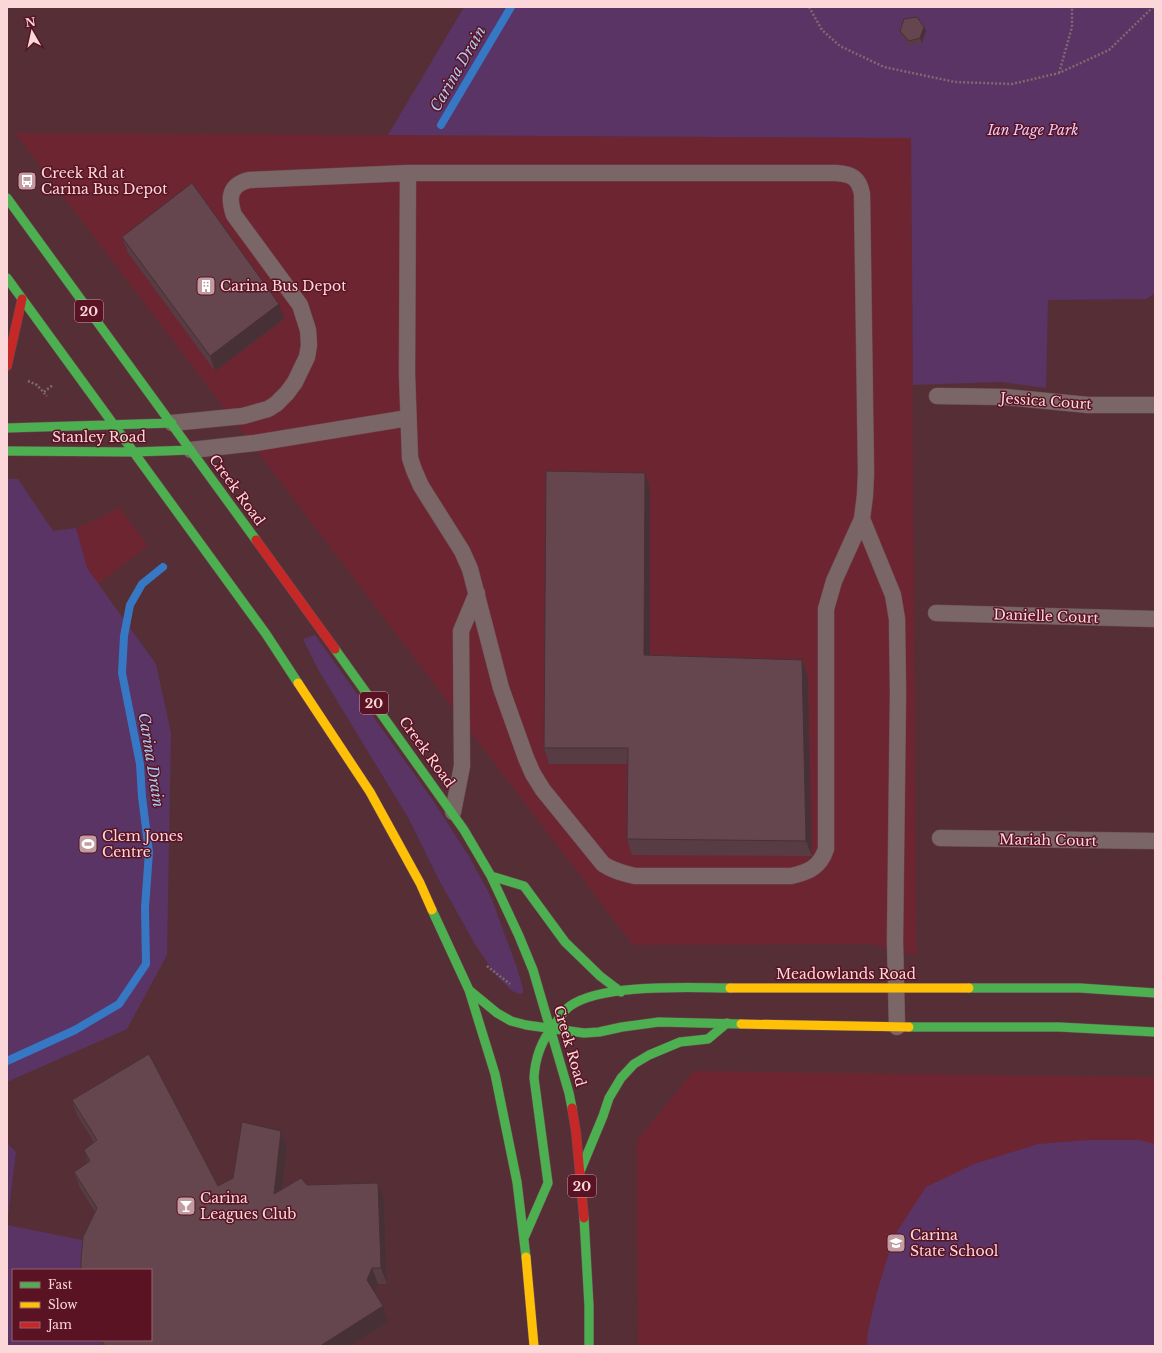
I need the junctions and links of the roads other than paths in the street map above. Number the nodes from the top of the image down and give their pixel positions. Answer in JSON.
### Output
{"nodes":[{"id":1,"x":408,"y":173,"type":"junction"},
{"id":2,"x":7,"y":198,"type":"edge"},
{"id":3,"x":7,"y":278,"type":"edge"},
{"id":4,"x":22,"y":299,"type":"junction"},
{"id":5,"x":7,"y":366,"type":"edge"},
{"id":6,"x":937,"y":396,"type":"dead end"},
{"id":7,"x":1155,"y":405,"type":"edge"},
{"id":8,"x":408,"y":418,"type":"junction"},
{"id":9,"x":172,"y":423,"type":"junction"},
{"id":10,"x":114,"y":425,"type":"junction"},
{"id":11,"x":7,"y":428,"type":"edge"},
{"id":12,"x":191,"y":450,"type":"junction"},
{"id":13,"x":7,"y":451,"type":"edge"},
{"id":14,"x":134,"y":452,"type":"junction"},
{"id":15,"x":862,"y":519,"type":"junction"},
{"id":16,"x":477,"y":593,"type":"junction"},
{"id":17,"x":936,"y":613,"type":"dead end"},
{"id":18,"x":1155,"y":620,"type":"edge"},
{"id":19,"x":453,"y":812,"type":"junction"},
{"id":20,"x":940,"y":838,"type":"dead end"},
{"id":21,"x":1155,"y":841,"type":"edge"},
{"id":22,"x":491,"y":876,"type":"junction"},
{"id":23,"x":896,"y":988,"type":"junction"},
{"id":24,"x":469,"y":990,"type":"junction"},
{"id":25,"x":621,"y":992,"type":"junction"},
{"id":26,"x":1155,"y":993,"type":"edge"},
{"id":27,"x":727,"y":1023,"type":"junction"},
{"id":28,"x":897,"y":1027,"type":"junction"},
{"id":29,"x":550,"y":1029,"type":"junction"},
{"id":30,"x":1155,"y":1032,"type":"edge"},
{"id":31,"x":580,"y":1171,"type":"junction"},
{"id":32,"x":524,"y":1238,"type":"junction"},
{"id":33,"x":534,"y":1346,"type":"edge"},
{"id":34,"x":589,"y":1346,"type":"edge"}],
"edges":[{"from":1,"to":8,"type":"lane"},
{"from":1,"to":9,"type":"lane"},
{"from":1,"to":15,"type":"lane"},
{"from":2,"to":9,"type":"main road","name":"Creek Road","number":"20"},
{"from":3,"to":4,"type":"main road"},
{"from":4,"to":5,"type":"main road"},
{"from":4,"to":10,"type":"main road"},
{"from":6,"to":7,"type":"lane","name":"Jessica Court"},
{"from":8,"to":12,"type":"lane"},
{"from":8,"to":16,"type":"lane"},
{"from":9,"to":10,"type":"main road","name":"Stanley Road"},
{"from":9,"to":12,"type":"main road","name":"Creek Road","number":"20"},
{"from":10,"to":11,"type":"main road","name":"Stanley Road"},
{"from":10,"to":14,"type":"main road"},
{"from":12,"to":14,"type":"main road","name":"Stanley Road"},
{"from":12,"to":19,"type":"main road","name":"Creek Road","number":"20"},
{"from":13,"to":14,"type":"main road","name":"Stanley Road"},
{"from":14,"to":24,"type":"main road"},
{"from":15,"to":16,"type":"lane"},
{"from":15,"to":23,"type":"lane"},
{"from":16,"to":19,"type":"lane"},
{"from":17,"to":18,"type":"lane","name":"Danielle Court"},
{"from":19,"to":22,"type":"main road","name":"Creek Road","number":"20"},
{"from":20,"to":21,"type":"lane","name":"Mariah Court"},
{"from":22,"to":25,"type":"main road"},
{"from":22,"to":29,"type":"main road","name":"Creek Road","number":"20"},
{"from":23,"to":25,"type":"main road","name":"Meadowlands Road"},
{"from":23,"to":26,"type":"main road","name":"Meadowlands Road"},
{"from":23,"to":28,"type":"lane"},
{"from":24,"to":29,"type":"main road"},
{"from":24,"to":32,"type":"main road"},
{"from":25,"to":29,"type":"main road","name":"Meadowlands Road"},
{"from":27,"to":28,"type":"main road"},
{"from":27,"to":29,"type":"main road"},
{"from":27,"to":31,"type":"main road"},
{"from":28,"to":30,"type":"main road"},
{"from":29,"to":31,"type":"main road","name":"Creek Road","number":"20"},
{"from":29,"to":32,"type":"main road","name":"Meadowlands Road"},
{"from":31,"to":34,"type":"main road","name":"Creek Road","number":"20"},
{"from":32,"to":33,"type":"main road"}]}
